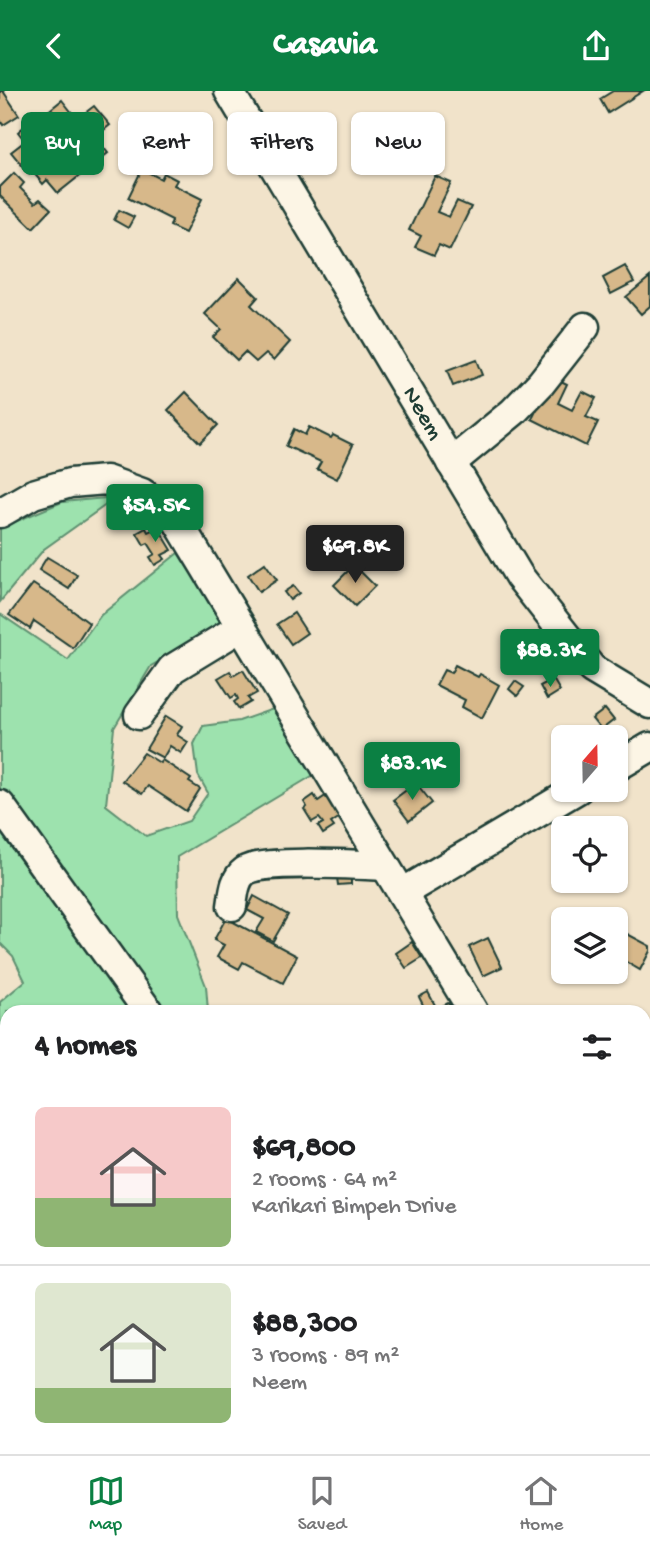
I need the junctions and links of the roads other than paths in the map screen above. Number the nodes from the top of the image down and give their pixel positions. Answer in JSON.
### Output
{"nodes":[{"id":1,"x":229,"y":91,"type":"edge"},
{"id":2,"x":585,"y":327,"type":"dead end"},
{"id":3,"x":451,"y":463,"type":"junction"},
{"id":4,"x":0,"y":513,"type":"edge"},
{"id":5,"x":241,"y":627,"type":"junction"},
{"id":6,"x":650,"y":704,"type":"edge"},
{"id":7,"x":139,"y":715,"type":"dead end"},
{"id":8,"x":650,"y":747,"type":"edge"},
{"id":9,"x":628,"y":760,"type":"edge"},
{"id":10,"x":556,"y":802,"type":"edge"},
{"id":11,"x":0,"y":805,"type":"edge"},
{"id":12,"x":8,"y":836,"type":"edge"},
{"id":13,"x":386,"y":866,"type":"junction"},
{"id":14,"x":402,"y":893,"type":"junction"},
{"id":15,"x":232,"y":906,"type":"dead end"},
{"id":16,"x":143,"y":1005,"type":"edge"},
{"id":17,"x":468,"y":1005,"type":"edge"}],
"edges":[{"from":1,"to":3,"type":"street","name":"Neem"},
{"from":2,"to":3,"type":"street"},
{"from":3,"to":6,"type":"street","name":"Neem"},
{"from":4,"to":5,"type":"street"},
{"from":5,"to":7,"type":"street"},
{"from":5,"to":13,"type":"street"},
{"from":8,"to":9,"type":"street"},
{"from":10,"to":14,"type":"street"},
{"from":11,"to":12,"type":"street"},
{"from":12,"to":16,"type":"street"},
{"from":13,"to":14,"type":"street"},
{"from":13,"to":15,"type":"street"},
{"from":14,"to":17,"type":"street"}]}
